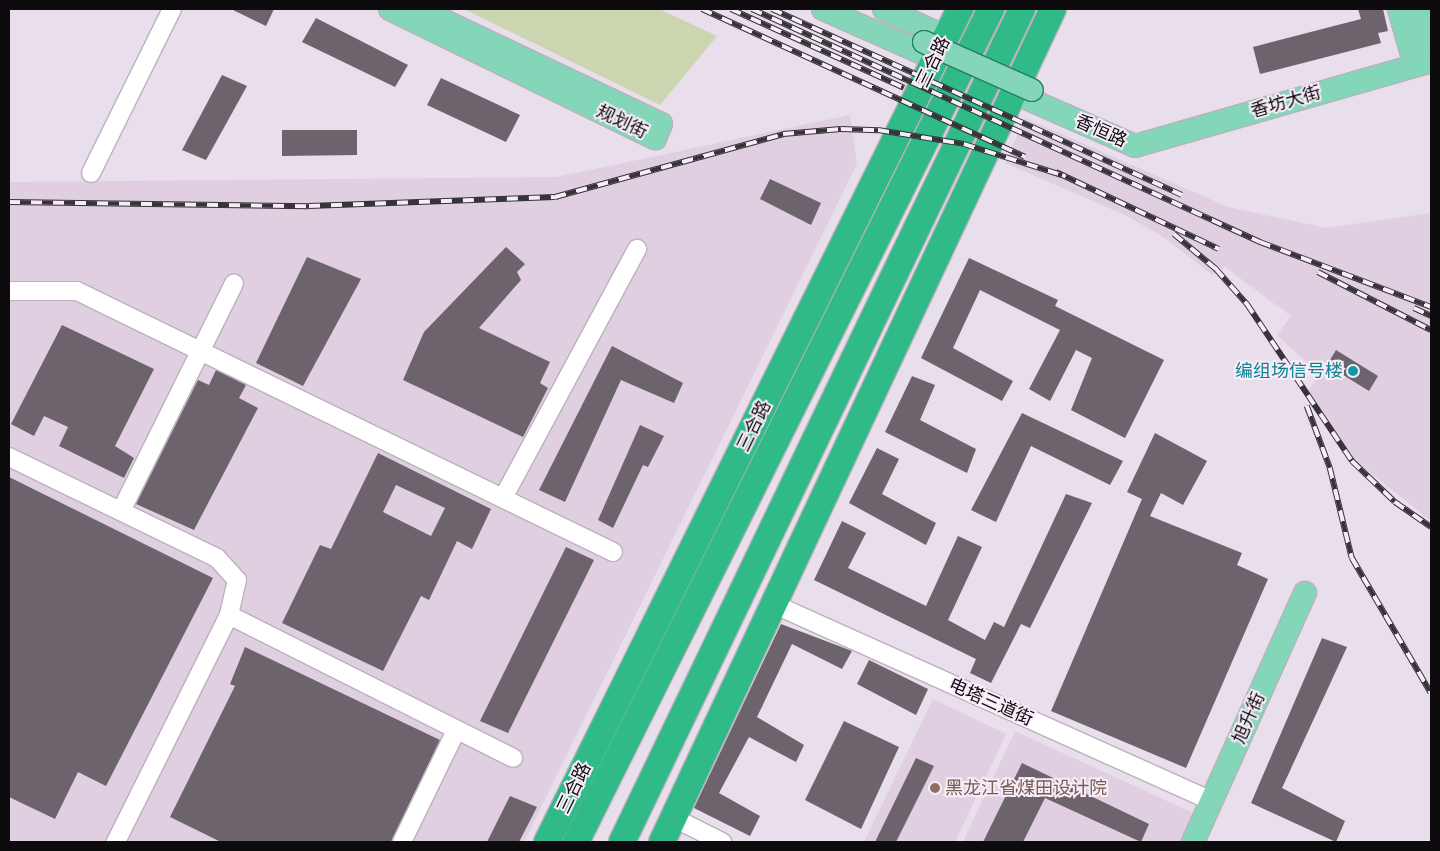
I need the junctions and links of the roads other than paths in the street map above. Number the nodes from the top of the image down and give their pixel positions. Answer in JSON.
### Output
{"nodes":[{"id":1,"x":172,"y":9,"type":"edge"},
{"id":2,"x":390,"y":9,"type":"edge"},
{"id":3,"x":419,"y":9,"type":"edge"},
{"id":4,"x":823,"y":9,"type":"edge"},
{"id":5,"x":852,"y":9,"type":"edge"},
{"id":6,"x":884,"y":9,"type":"edge"},
{"id":7,"x":960,"y":9,"type":"edge"},
{"id":8,"x":991,"y":9,"type":"edge"},
{"id":9,"x":1022,"y":9,"type":"edge"},
{"id":10,"x":1053,"y":9,"type":"edge"},
{"id":11,"x":1399,"y":9,"type":"edge"},
{"id":12,"x":1420,"y":9,"type":"edge"},
{"id":13,"x":930,"y":44,"type":"junction"},
{"id":14,"x":1431,"y":50,"type":"edge"},
{"id":15,"x":1423,"y":63,"type":"edge"},
{"id":16,"x":1142,"y":143,"type":"joint"},
{"id":17,"x":91,"y":173,"type":"dead end"},
{"id":18,"x":637,"y":249,"type":"dead end"},
{"id":19,"x":234,"y":283,"type":"dead end"},
{"id":20,"x":9,"y":291,"type":"edge"},
{"id":21,"x":201,"y":350,"type":"junction"},
{"id":22,"x":9,"y":457,"type":"edge"},
{"id":23,"x":503,"y":498,"type":"junction"},
{"id":24,"x":122,"y":511,"type":"junction"},
{"id":25,"x":613,"y":552,"type":"dead end"},
{"id":26,"x":1305,"y":593,"type":"dead end"},
{"id":27,"x":771,"y":603,"type":"junction"},
{"id":28,"x":229,"y":615,"type":"junction"},
{"id":29,"x":456,"y":731,"type":"junction"},
{"id":30,"x":513,"y":758,"type":"dead end"},
{"id":31,"x":611,"y":770,"type":"junction"},
{"id":32,"x":1211,"y":801,"type":"junction"},
{"id":33,"x":674,"y":818,"type":"junction"},
{"id":34,"x":116,"y":842,"type":"edge"},
{"id":35,"x":402,"y":842,"type":"edge"},
{"id":36,"x":547,"y":842,"type":"edge"},
{"id":37,"x":560,"y":842,"type":"edge"},
{"id":38,"x":576,"y":842,"type":"edge"},
{"id":39,"x":622,"y":842,"type":"edge"},
{"id":40,"x":662,"y":842,"type":"edge"},
{"id":41,"x":722,"y":842,"type":"edge"},
{"id":42,"x":1193,"y":842,"type":"edge"}],
"edges":[{"from":1,"to":17,"type":"street"},
{"from":2,"to":3,"type":"main road","name":"规划街"},
{"from":4,"to":13,"type":"main road","name":"香恒路"},
{"from":5,"to":13,"type":"main road","name":"香恒路"},
{"from":6,"to":13,"type":"main road"},
{"from":7,"to":13,"type":"highway","name":"三合路"},
{"from":8,"to":31,"type":"highway"},
{"from":9,"to":39,"type":"highway"},
{"from":10,"to":27,"type":"highway"},
{"from":11,"to":15,"type":"main road"},
{"from":12,"to":14,"type":"main road"},
{"from":13,"to":16,"type":"main road","name":"香恒路"},
{"from":13,"to":36,"type":"highway","name":"三合路"},
{"from":15,"to":16,"type":"main road","name":"香坊大街"},
{"from":18,"to":23,"type":"street"},
{"from":19,"to":21,"type":"street"},
{"from":20,"to":21,"type":"street"},
{"from":21,"to":23,"type":"street"},
{"from":21,"to":24,"type":"street"},
{"from":22,"to":24,"type":"street"},
{"from":23,"to":25,"type":"street"},
{"from":24,"to":28,"type":"street"},
{"from":26,"to":32,"type":"main road","name":"旭升街"},
{"from":27,"to":32,"type":"street","name":"电塔三道街"},
{"from":27,"to":33,"type":"highway"},
{"from":28,"to":29,"type":"street"},
{"from":28,"to":34,"type":"street"},
{"from":29,"to":30,"type":"street"},
{"from":29,"to":35,"type":"street"},
{"from":31,"to":37,"type":"highway"},
{"from":31,"to":38,"type":"highway"},
{"from":32,"to":42,"type":"main road","name":"旭升街"},
{"from":33,"to":40,"type":"highway"},
{"from":33,"to":41,"type":"street"}]}
